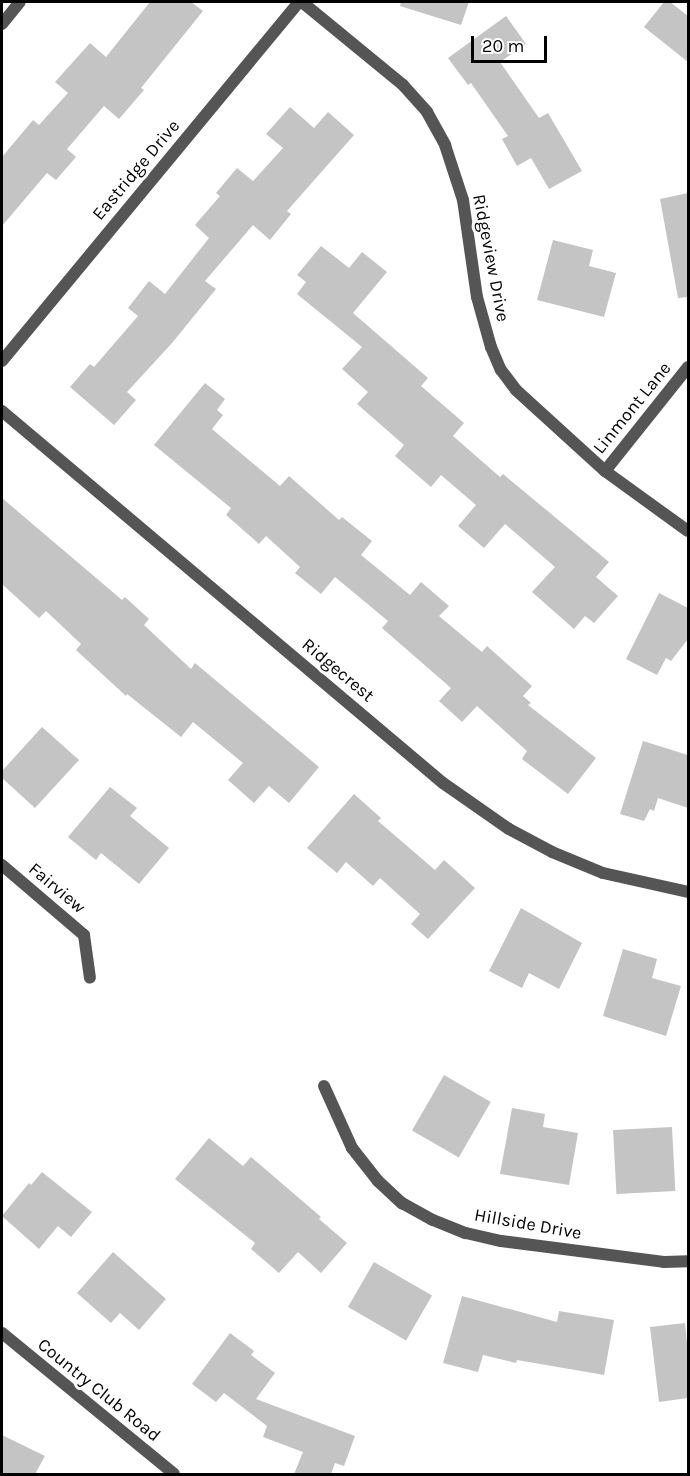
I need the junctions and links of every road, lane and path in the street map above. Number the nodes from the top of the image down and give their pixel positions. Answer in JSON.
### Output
{"nodes":[{"id":1,"x":20,"y":2,"type":"edge"},
{"id":2,"x":301,"y":2,"type":"edge"},
{"id":3,"x":2,"y":24,"type":"edge"},
{"id":4,"x":2,"y":361,"type":"edge"},
{"id":5,"x":688,"y":367,"type":"edge"},
{"id":6,"x":2,"y":411,"type":"edge"},
{"id":7,"x":605,"y":471,"type":"junction"},
{"id":8,"x":688,"y":531,"type":"edge"},
{"id":9,"x":2,"y":865,"type":"edge"},
{"id":10,"x":688,"y":892,"type":"edge"},
{"id":11,"x":90,"y":978,"type":"dead end"},
{"id":12,"x":324,"y":1086,"type":"dead end"},
{"id":13,"x":688,"y":1261,"type":"edge"},
{"id":14,"x":2,"y":1333,"type":"edge"},
{"id":15,"x":174,"y":1474,"type":"edge"}],
"edges":[{"from":1,"to":3,"type":"street"},
{"from":2,"to":4,"type":"street","name":"Eastridge Drive"},
{"from":2,"to":7,"type":"street","name":"Ridgeview Drive"},
{"from":5,"to":7,"type":"street","name":"Linmont Lane"},
{"from":6,"to":10,"type":"street","name":"Ridgecrest"},
{"from":7,"to":8,"type":"street","name":"Ridgeview Drive"},
{"from":9,"to":11,"type":"street","name":"Fairview"},
{"from":12,"to":13,"type":"street","name":"Hillside Drive"},
{"from":14,"to":15,"type":"street","name":"Country Club Road"}]}
